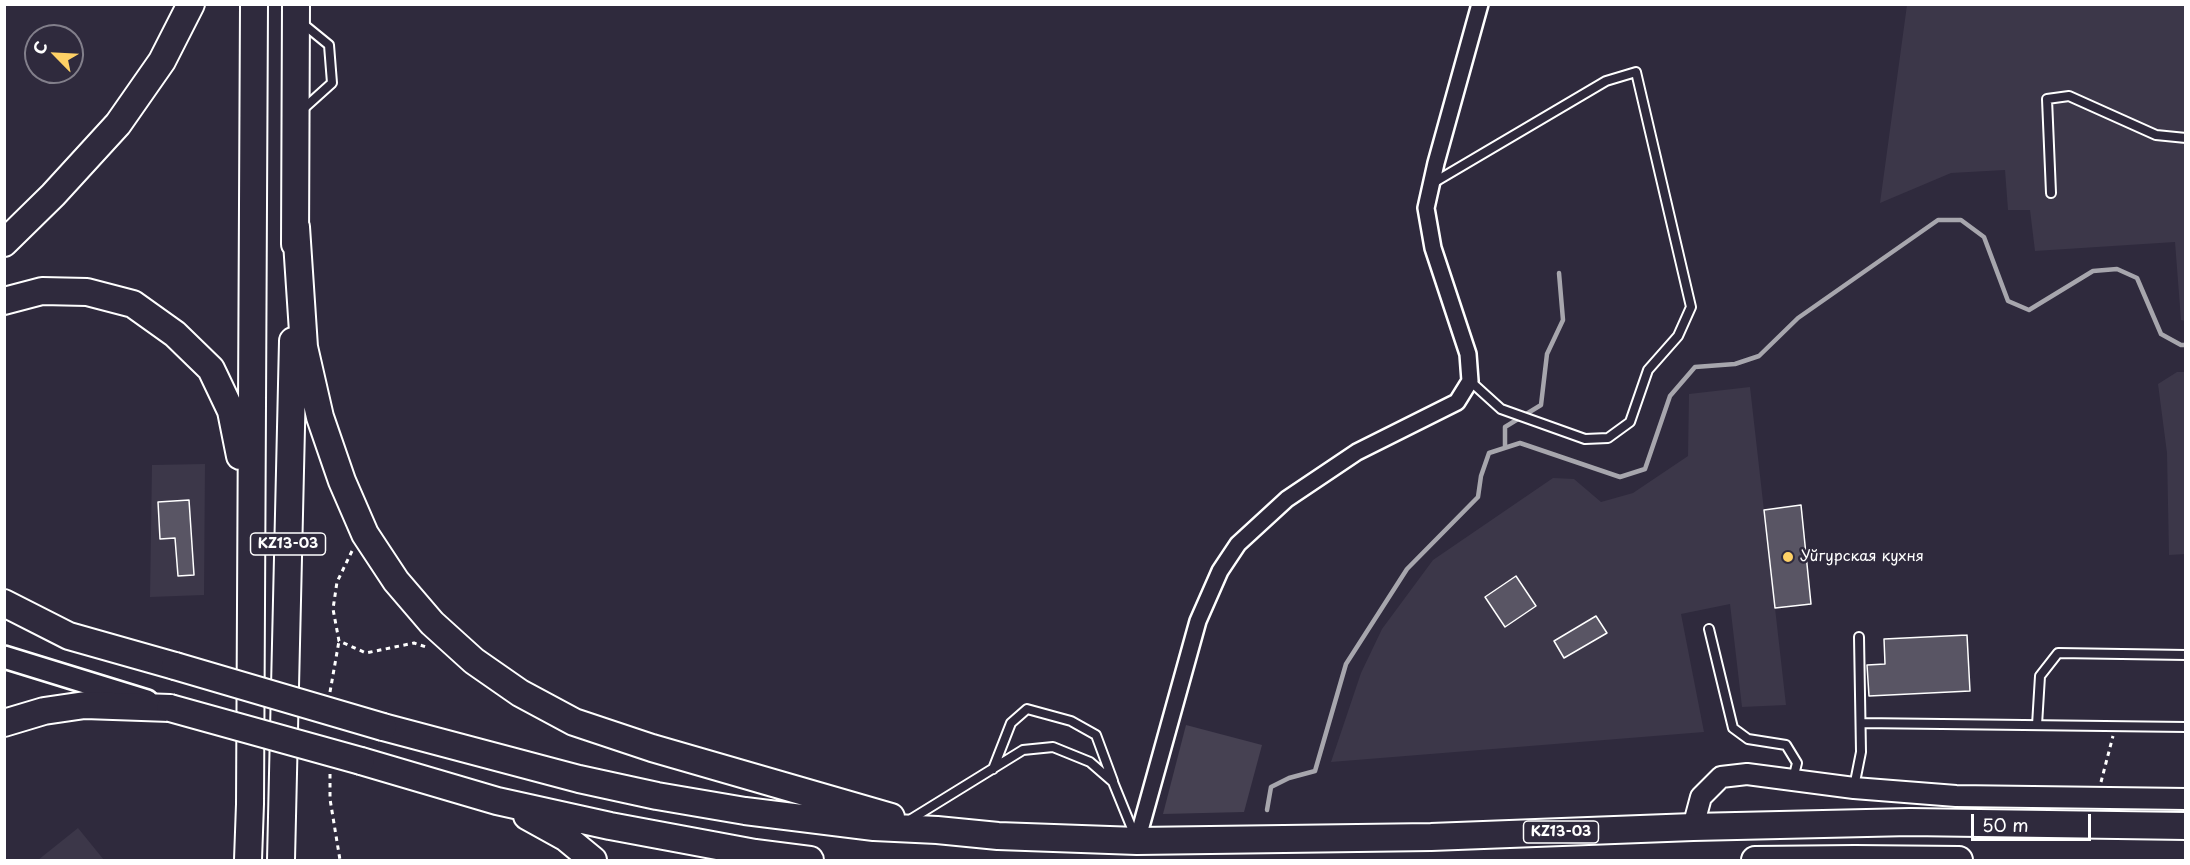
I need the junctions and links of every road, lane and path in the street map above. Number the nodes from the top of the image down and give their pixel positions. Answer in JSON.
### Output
{"nodes":[{"id":1,"x":191,"y":4,"type":"edge"},
{"id":2,"x":254,"y":4,"type":"edge"},
{"id":3,"x":1480,"y":4,"type":"edge"},
{"id":4,"x":296,"y":12,"type":"edge"},
{"id":5,"x":296,"y":115,"type":"junction"},
{"id":6,"x":2186,"y":138,"type":"edge"},
{"id":7,"x":1432,"y":184,"type":"junction"},
{"id":8,"x":2051,"y":193,"type":"dead end"},
{"id":9,"x":296,"y":227,"type":"junction"},
{"id":10,"x":4,"y":243,"type":"edge"},
{"id":11,"x":4,"y":301,"type":"edge"},
{"id":12,"x":1470,"y":381,"type":"junction"},
{"id":13,"x":251,"y":515,"type":"junction"},
{"id":14,"x":365,"y":534,"type":"junction"},
{"id":15,"x":4,"y":603,"type":"edge"},
{"id":16,"x":4,"y":618,"type":"edge"},
{"id":17,"x":1709,"y":629,"type":"dead end"},
{"id":18,"x":69,"y":636,"type":"junction"},
{"id":19,"x":1859,"y":637,"type":"dead end"},
{"id":20,"x":434,"y":649,"type":"dead end"},
{"id":21,"x":2186,"y":655,"type":"edge"},
{"id":22,"x":4,"y":657,"type":"edge"},
{"id":23,"x":170,"y":708,"type":"junction"},
{"id":24,"x":4,"y":723,"type":"edge"},
{"id":25,"x":1861,"y":723,"type":"junction"},
{"id":26,"x":2037,"y":725,"type":"junction"},
{"id":27,"x":2116,"y":726,"type":"junction"},
{"id":28,"x":2186,"y":727,"type":"edge"},
{"id":29,"x":993,"y":769,"type":"junction"},
{"id":30,"x":1792,"y":781,"type":"junction"},
{"id":31,"x":1113,"y":782,"type":"junction"},
{"id":32,"x":1854,"y":788,"type":"junction"},
{"id":33,"x":2096,"y":798,"type":"junction"},
{"id":34,"x":2186,"y":799,"type":"edge"},
{"id":35,"x":497,"y":801,"type":"junction"},
{"id":36,"x":250,"y":804,"type":"junction"},
{"id":37,"x":899,"y":825,"type":"junction"},
{"id":38,"x":2186,"y":826,"type":"edge"},
{"id":39,"x":1693,"y":827,"type":"junction"},
{"id":40,"x":1137,"y":841,"type":"junction"},
{"id":41,"x":233,"y":861,"type":"edge"},
{"id":42,"x":248,"y":861,"type":"edge"},
{"id":43,"x":281,"y":861,"type":"edge"},
{"id":44,"x":593,"y":861,"type":"edge"},
{"id":45,"x":810,"y":861,"type":"edge"},
{"id":46,"x":1755,"y":861,"type":"edge"},
{"id":47,"x":1959,"y":861,"type":"edge"}],
"edges":[{"from":1,"to":10,"type":"highway"},
{"from":2,"to":13,"type":"highway","number":"KZ13-03"},
{"from":3,"to":7,"type":"street"},
{"from":4,"to":5,"type":"highway","number":"KZ13-03"},
{"from":4,"to":5,"type":"lane"},
{"from":5,"to":9,"type":"highway","number":"KZ13-03"},
{"from":6,"to":8,"type":"lane"},
{"from":7,"to":12,"type":"street"},
{"from":7,"to":12,"type":"lane"},
{"from":9,"to":14,"type":"highway"},
{"from":9,"to":43,"type":"highway","number":"KZ13-03"},
{"from":11,"to":13,"type":"highway"},
{"from":12,"to":40,"type":"street"},
{"from":13,"to":36,"type":"highway","number":"KZ13-03"},
{"from":14,"to":20,"type":"path"},
{"from":14,"to":37,"type":"highway"},
{"from":15,"to":18,"type":"highway"},
{"from":16,"to":18,"type":"main road"},
{"from":17,"to":30,"type":"lane"},
{"from":18,"to":37,"type":"highway","bridge":true},
{"from":19,"to":25,"type":"lane"},
{"from":21,"to":26,"type":"lane"},
{"from":22,"to":23,"type":"main road"},
{"from":23,"to":24,"type":"highway"},
{"from":23,"to":35,"type":"highway","bridge":true},
{"from":25,"to":26,"type":"lane"},
{"from":25,"to":32,"type":"lane"},
{"from":26,"to":27,"type":"lane"},
{"from":27,"to":28,"type":"lane"},
{"from":27,"to":33,"type":"path"},
{"from":29,"to":31,"type":"lane"},
{"from":29,"to":31,"type":"lane"},
{"from":29,"to":37,"type":"lane"},
{"from":30,"to":32,"type":"street"},
{"from":30,"to":39,"type":"street"},
{"from":31,"to":40,"type":"lane"},
{"from":32,"to":33,"type":"street"},
{"from":33,"to":34,"type":"street"},
{"from":35,"to":44,"type":"highway"},
{"from":35,"to":45,"type":"highway"},
{"from":36,"to":41,"type":"highway"},
{"from":36,"to":42,"type":"highway"},
{"from":37,"to":40,"type":"highway","number":"KZ13-03"},
{"from":38,"to":39,"type":"highway","number":"KZ13-03"},
{"from":39,"to":40,"type":"highway","number":"KZ13-03"},
{"from":46,"to":47,"type":"highway"}]}
